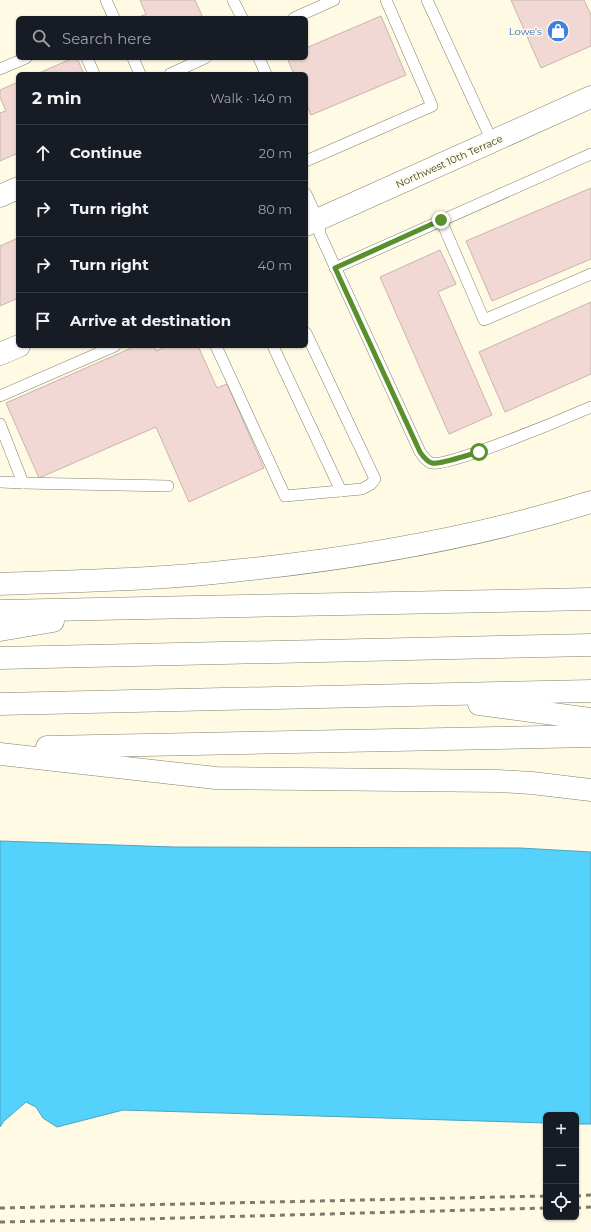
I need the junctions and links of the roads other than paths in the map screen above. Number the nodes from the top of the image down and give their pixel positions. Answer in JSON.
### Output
{"nodes":[{"id":1,"x":106,"y":0,"type":"edge"},
{"id":2,"x":234,"y":0,"type":"edge"},
{"id":3,"x":334,"y":0,"type":"edge"},
{"id":4,"x":386,"y":0,"type":"edge"},
{"id":5,"x":427,"y":0,"type":"edge"},
{"id":6,"x":113,"y":16,"type":"edge"},
{"id":7,"x":241,"y":16,"type":"edge"},
{"id":8,"x":298,"y":16,"type":"edge"},
{"id":9,"x":21,"y":60,"type":"edge"},
{"id":10,"x":88,"y":60,"type":"edge"},
{"id":11,"x":134,"y":60,"type":"edge"},
{"id":12,"x":201,"y":60,"type":"edge"},
{"id":13,"x":260,"y":60,"type":"edge"},
{"id":14,"x":0,"y":69,"type":"edge"},
{"id":15,"x":93,"y":72,"type":"edge"},
{"id":16,"x":139,"y":72,"type":"edge"},
{"id":17,"x":174,"y":72,"type":"edge"},
{"id":18,"x":265,"y":72,"type":"edge"},
{"id":19,"x":591,"y":96,"type":"edge"},
{"id":20,"x":492,"y":141,"type":"junction"},
{"id":21,"x":591,"y":154,"type":"edge"},
{"id":22,"x":308,"y":160,"type":"edge"},
{"id":23,"x":16,"y":189,"type":"edge"},
{"id":24,"x":0,"y":196,"type":"edge"},
{"id":25,"x":441,"y":220,"type":"junction"},
{"id":26,"x":309,"y":223,"type":"edge"},
{"id":27,"x":335,"y":268,"type":"junction"},
{"id":28,"x":591,"y":274,"type":"edge"},
{"id":29,"x":308,"y":337,"type":"edge"},
{"id":30,"x":16,"y":347,"type":"edge"},
{"id":31,"x":110,"y":348,"type":"edge"},
{"id":32,"x":217,"y":348,"type":"edge"},
{"id":33,"x":274,"y":348,"type":"edge"},
{"id":34,"x":0,"y":354,"type":"edge"},
{"id":35,"x":0,"y":396,"type":"edge"},
{"id":36,"x":591,"y":407,"type":"edge"},
{"id":37,"x":0,"y":424,"type":"edge"},
{"id":38,"x":0,"y":482,"type":"edge"},
{"id":39,"x":23,"y":483,"type":"junction"},
{"id":40,"x":168,"y":486,"type":"dead end"},
{"id":41,"x":341,"y":491,"type":"junction"},
{"id":42,"x":591,"y":502,"type":"edge"},
{"id":43,"x":0,"y":584,"type":"edge"},
{"id":44,"x":591,"y":599,"type":"edge"},
{"id":45,"x":127,"y":608,"type":"junction"},
{"id":46,"x":0,"y":611,"type":"edge"},
{"id":47,"x":0,"y":630,"type":"edge"},
{"id":48,"x":591,"y":644,"type":"edge"},
{"id":49,"x":0,"y":658,"type":"edge"},
{"id":50,"x":591,"y":691,"type":"edge"},
{"id":51,"x":408,"y":695,"type":"junction"},
{"id":52,"x":0,"y":704,"type":"edge"},
{"id":53,"x":591,"y":719,"type":"edge"},
{"id":54,"x":591,"y":736,"type":"edge"},
{"id":55,"x":0,"y":748,"type":"edge"},
{"id":56,"x":0,"y":754,"type":"edge"},
{"id":57,"x":591,"y":790,"type":"edge"}],
"edges":[{"from":1,"to":6,"type":"lane"},
{"from":2,"to":7,"type":"lane"},
{"from":3,"to":8,"type":"lane"},
{"from":4,"to":22,"type":"lane"},
{"from":5,"to":20,"type":"lane"},
{"from":9,"to":14,"type":"lane"},
{"from":10,"to":15,"type":"lane"},
{"from":11,"to":16,"type":"lane"},
{"from":12,"to":17,"type":"lane"},
{"from":13,"to":18,"type":"lane"},
{"from":19,"to":20,"type":"main road","name":"Northwest 10th Terrace"},
{"from":20,"to":26,"type":"main road","name":"Northwest 10th Terrace"},
{"from":21,"to":25,"type":"lane"},
{"from":23,"to":24,"type":"main road"},
{"from":25,"to":27,"type":"lane"},
{"from":25,"to":28,"type":"lane"},
{"from":26,"to":27,"type":"lane"},
{"from":27,"to":36,"type":"lane"},
{"from":29,"to":41,"type":"lane"},
{"from":30,"to":34,"type":"main road"},
{"from":31,"to":35,"type":"lane"},
{"from":32,"to":41,"type":"lane"},
{"from":33,"to":41,"type":"lane"},
{"from":37,"to":39,"type":"lane"},
{"from":38,"to":39,"type":"lane"},
{"from":39,"to":40,"type":"lane"},
{"from":42,"to":43,"type":"main road"},
{"from":44,"to":45,"type":"main road"},
{"from":45,"to":46,"type":"main road"},
{"from":45,"to":47,"type":"main road"},
{"from":48,"to":49,"type":"main road"},
{"from":50,"to":51,"type":"main road"},
{"from":51,"to":52,"type":"main road"},
{"from":51,"to":53,"type":"main road"},
{"from":54,"to":55,"type":"main road"},
{"from":56,"to":57,"type":"main road"}]}
